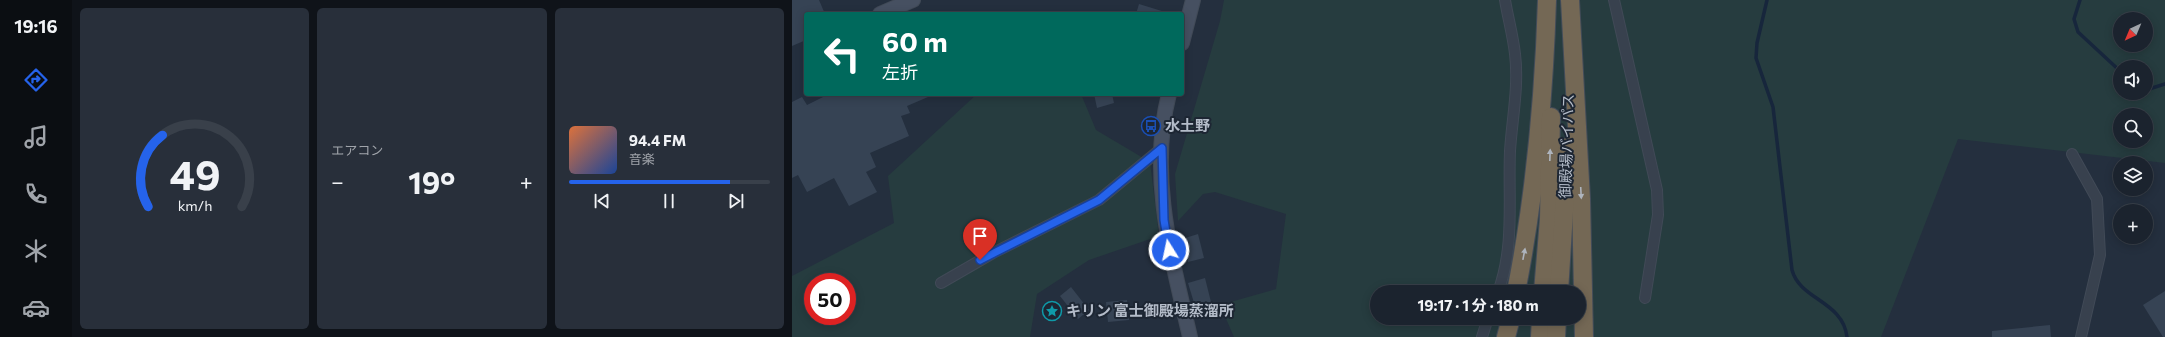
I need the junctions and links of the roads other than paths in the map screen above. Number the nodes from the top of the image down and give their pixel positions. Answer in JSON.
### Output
{"nodes":[{"id":1,"x":911,"y":0,"type":"edge"},
{"id":2,"x":1193,"y":0,"type":"edge"},
{"id":3,"x":1505,"y":0,"type":"edge"},
{"id":4,"x":1547,"y":0,"type":"edge"},
{"id":5,"x":1551,"y":0,"type":"edge"},
{"id":6,"x":1569,"y":0,"type":"edge"},
{"id":7,"x":1614,"y":0,"type":"edge"},
{"id":8,"x":884,"y":12,"type":"edge"},
{"id":9,"x":1184,"y":35,"type":"edge"},
{"id":10,"x":1169,"y":96,"type":"edge"},
{"id":11,"x":1162,"y":148,"type":"junction"},
{"id":12,"x":2072,"y":154,"type":"dead end"},
{"id":13,"x":941,"y":283,"type":"dead end"},
{"id":14,"x":1500,"y":285,"type":"edge"},
{"id":15,"x":1517,"y":285,"type":"edge"},
{"id":16,"x":1543,"y":285,"type":"edge"},
{"id":17,"x":1559,"y":285,"type":"edge"},
{"id":18,"x":1645,"y":298,"type":"dead end"},
{"id":19,"x":1486,"y":325,"type":"edge"},
{"id":20,"x":1509,"y":325,"type":"edge"},
{"id":21,"x":1541,"y":325,"type":"edge"},
{"id":22,"x":1557,"y":325,"type":"edge"},
{"id":23,"x":1190,"y":337,"type":"edge"},
{"id":24,"x":1482,"y":337,"type":"edge"},
{"id":25,"x":1506,"y":337,"type":"edge"},
{"id":26,"x":1540,"y":337,"type":"edge"},
{"id":27,"x":1556,"y":337,"type":"edge"},
{"id":28,"x":1584,"y":337,"type":"edge"},
{"id":29,"x":2081,"y":337,"type":"edge"}],
"edges":[{"from":1,"to":8,"type":"main road"},
{"from":2,"to":9,"type":"main road"},
{"from":3,"to":14,"type":"street"},
{"from":15,"to":4,"type":"highway","one_way":true},
{"from":16,"to":5,"type":"highway","name":"御殿場バイパス","one_way":true},
{"from":6,"to":17,"type":"highway","name":"御殿場バイパス"},
{"from":6,"to":28,"type":"highway","one_way":true},
{"from":7,"to":18,"type":"street"},
{"from":10,"to":11,"type":"main road"},
{"from":11,"to":13,"type":"street"},
{"from":11,"to":23,"type":"main road"},
{"from":12,"to":29,"type":"street"},
{"from":19,"to":24,"type":"street"},
{"from":20,"to":25,"type":"highway"},
{"from":21,"to":26,"type":"highway"},
{"from":22,"to":27,"type":"highway"}]}
